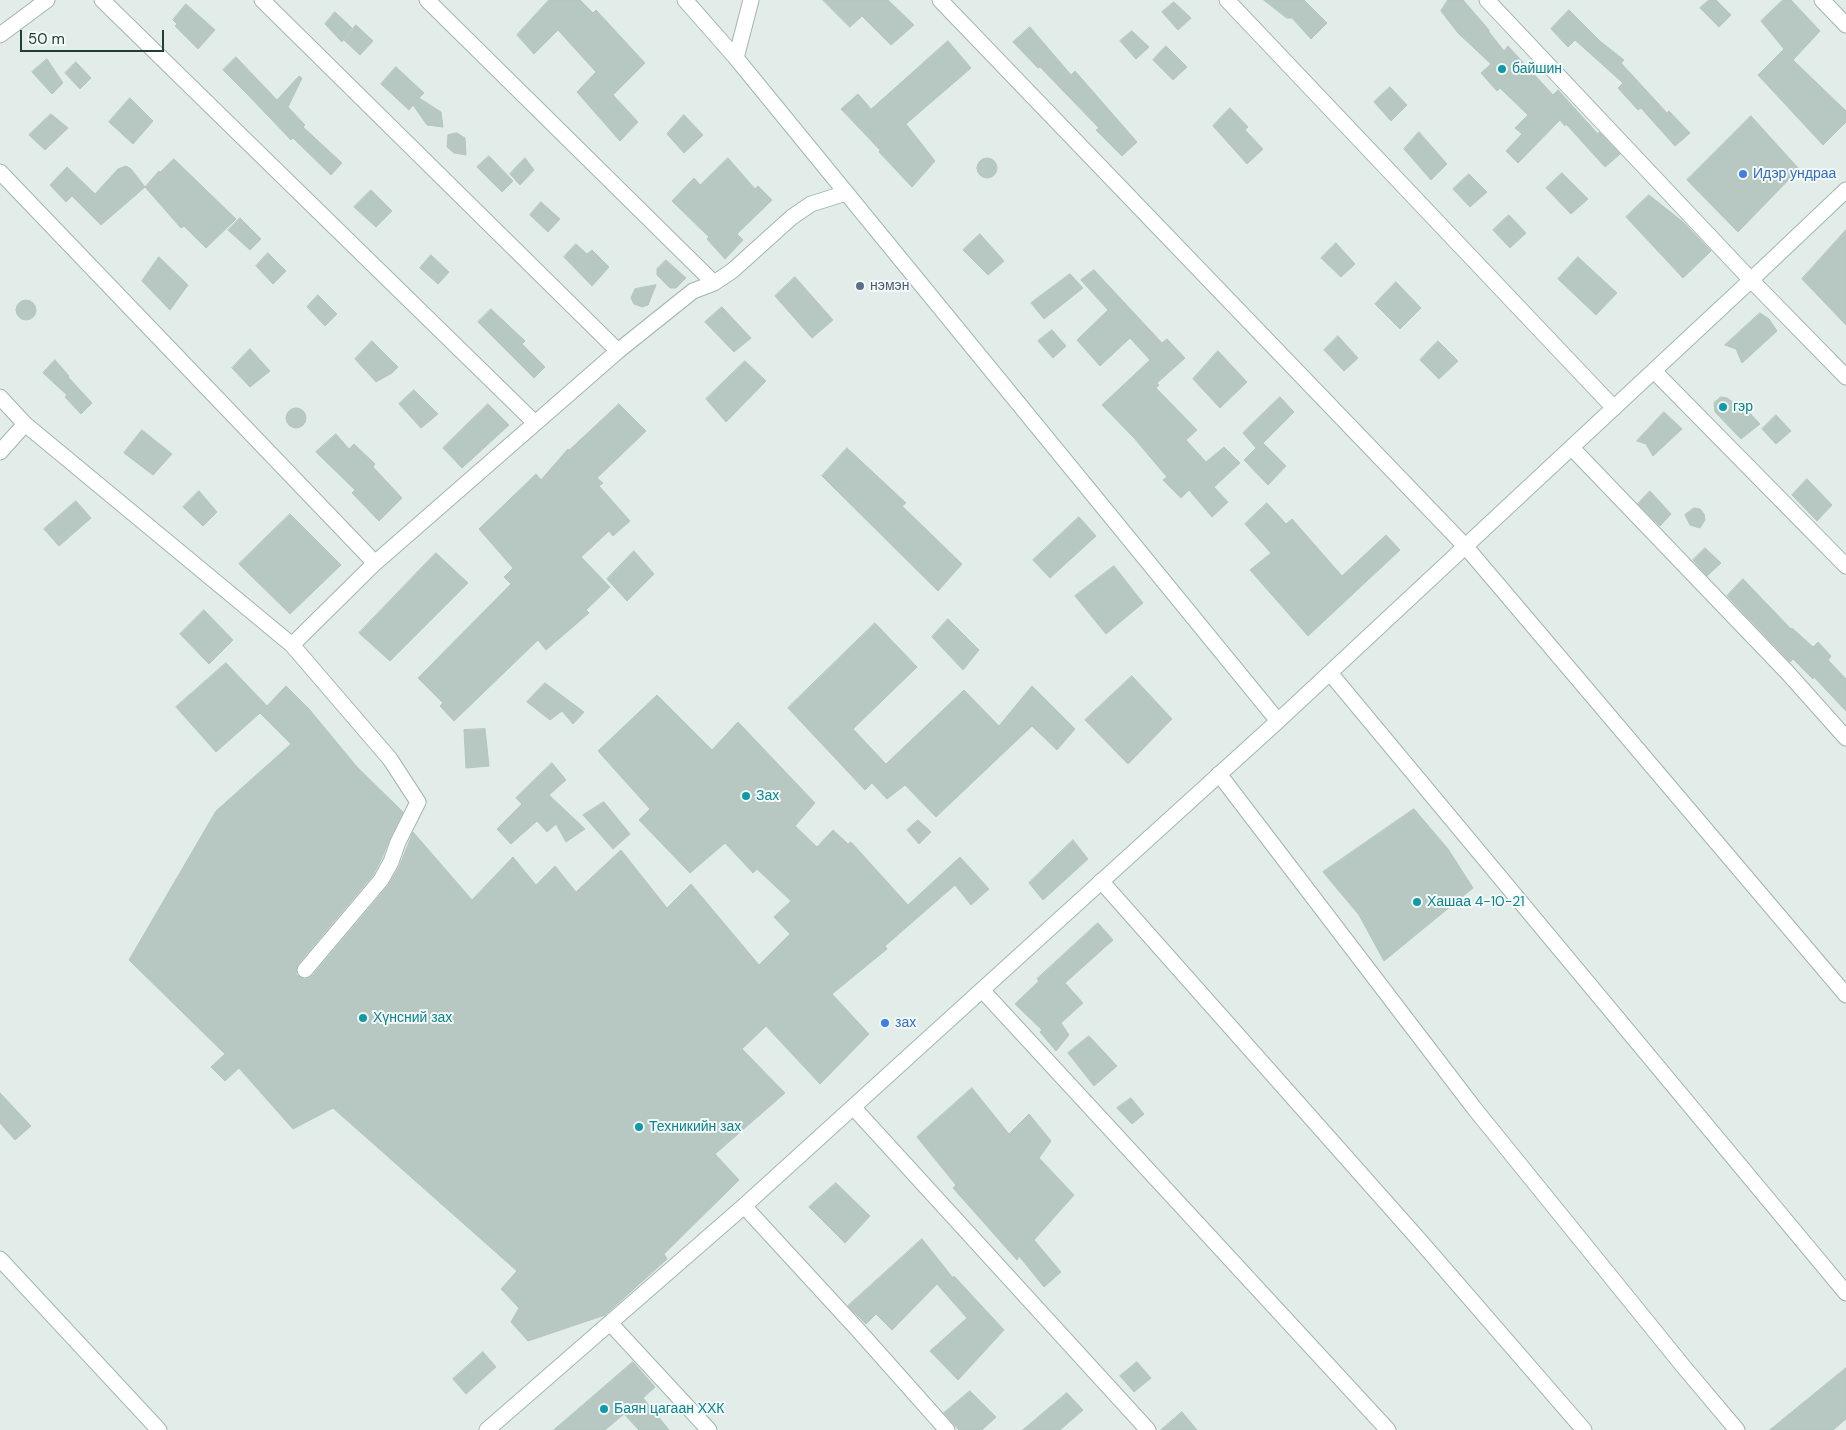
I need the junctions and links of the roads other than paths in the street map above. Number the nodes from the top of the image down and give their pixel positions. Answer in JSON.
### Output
{"nodes":[{"id":1,"x":47,"y":0,"type":"edge"},
{"id":2,"x":102,"y":0,"type":"edge"},
{"id":3,"x":262,"y":0,"type":"edge"},
{"id":4,"x":427,"y":0,"type":"edge"},
{"id":5,"x":685,"y":0,"type":"edge"},
{"id":6,"x":751,"y":0,"type":"edge"},
{"id":7,"x":940,"y":0,"type":"edge"},
{"id":8,"x":1227,"y":0,"type":"edge"},
{"id":9,"x":1487,"y":0,"type":"edge"},
{"id":10,"x":1822,"y":0,"type":"edge"},
{"id":11,"x":1846,"y":25,"type":"edge"},
{"id":12,"x":0,"y":35,"type":"edge"},
{"id":13,"x":736,"y":58,"type":"junction"},
{"id":14,"x":0,"y":172,"type":"edge"},
{"id":15,"x":1846,"y":190,"type":"edge"},
{"id":16,"x":846,"y":192,"type":"junction"},
{"id":17,"x":1752,"y":280,"type":"junction"},
{"id":18,"x":714,"y":283,"type":"junction"},
{"id":19,"x":618,"y":351,"type":"junction"},
{"id":20,"x":1654,"y":371,"type":"junction"},
{"id":21,"x":1846,"y":377,"type":"edge"},
{"id":22,"x":0,"y":397,"type":"edge"},
{"id":23,"x":1614,"y":408,"type":"junction"},
{"id":24,"x":530,"y":418,"type":"dead end"},
{"id":25,"x":25,"y":424,"type":"junction"},
{"id":26,"x":1572,"y":448,"type":"junction"},
{"id":27,"x":0,"y":452,"type":"edge"},
{"id":28,"x":1466,"y":547,"type":"junction"},
{"id":29,"x":375,"y":563,"type":"junction"},
{"id":30,"x":1846,"y":566,"type":"edge"},
{"id":31,"x":292,"y":645,"type":"junction"},
{"id":32,"x":1330,"y":673,"type":"junction"},
{"id":33,"x":1278,"y":721,"type":"junction"},
{"id":34,"x":1846,"y":738,"type":"edge"},
{"id":35,"x":1219,"y":774,"type":"junction"},
{"id":36,"x":1101,"y":881,"type":"junction"},
{"id":37,"x":305,"y":970,"type":"dead end"},
{"id":38,"x":982,"y":990,"type":"junction"},
{"id":39,"x":1846,"y":995,"type":"edge"},
{"id":40,"x":853,"y":1107,"type":"junction"},
{"id":41,"x":744,"y":1206,"type":"junction"},
{"id":42,"x":0,"y":1259,"type":"edge"},
{"id":43,"x":1846,"y":1292,"type":"edge"},
{"id":44,"x":610,"y":1323,"type":"junction"},
{"id":45,"x":160,"y":1430,"type":"edge"},
{"id":46,"x":488,"y":1430,"type":"edge"},
{"id":47,"x":709,"y":1430,"type":"edge"},
{"id":48,"x":947,"y":1430,"type":"edge"},
{"id":49,"x":1148,"y":1430,"type":"edge"},
{"id":50,"x":1388,"y":1430,"type":"edge"},
{"id":51,"x":1584,"y":1430,"type":"edge"},
{"id":52,"x":1737,"y":1430,"type":"edge"}],
"edges":[{"from":1,"to":12,"type":"street"},
{"from":2,"to":24,"type":"street"},
{"from":3,"to":19,"type":"street"},
{"from":4,"to":18,"type":"street"},
{"from":5,"to":13,"type":"street"},
{"from":6,"to":13,"type":"street"},
{"from":7,"to":28,"type":"street"},
{"from":8,"to":23,"type":"street"},
{"from":9,"to":17,"type":"street"},
{"from":10,"to":11,"type":"street"},
{"from":13,"to":16,"type":"street"},
{"from":14,"to":29,"type":"street"},
{"from":15,"to":17,"type":"street"},
{"from":16,"to":18,"type":"street"},
{"from":16,"to":33,"type":"street"},
{"from":17,"to":20,"type":"street"},
{"from":17,"to":21,"type":"street"},
{"from":18,"to":19,"type":"street"},
{"from":19,"to":29,"type":"street"},
{"from":20,"to":23,"type":"street"},
{"from":20,"to":30,"type":"street"},
{"from":22,"to":25,"type":"street"},
{"from":23,"to":26,"type":"street"},
{"from":25,"to":27,"type":"street"},
{"from":25,"to":31,"type":"street"},
{"from":26,"to":28,"type":"street"},
{"from":26,"to":34,"type":"street"},
{"from":28,"to":32,"type":"street"},
{"from":28,"to":39,"type":"street"},
{"from":29,"to":31,"type":"street"},
{"from":31,"to":37,"type":"street"},
{"from":32,"to":33,"type":"street"},
{"from":32,"to":43,"type":"street"},
{"from":33,"to":35,"type":"street"},
{"from":35,"to":36,"type":"street"},
{"from":35,"to":52,"type":"street"},
{"from":36,"to":38,"type":"street"},
{"from":36,"to":51,"type":"street"},
{"from":38,"to":40,"type":"street"},
{"from":38,"to":50,"type":"street"},
{"from":40,"to":41,"type":"street"},
{"from":40,"to":49,"type":"street"},
{"from":41,"to":44,"type":"street"},
{"from":41,"to":48,"type":"street"},
{"from":42,"to":45,"type":"street"},
{"from":44,"to":46,"type":"street"},
{"from":44,"to":47,"type":"street"}]}
